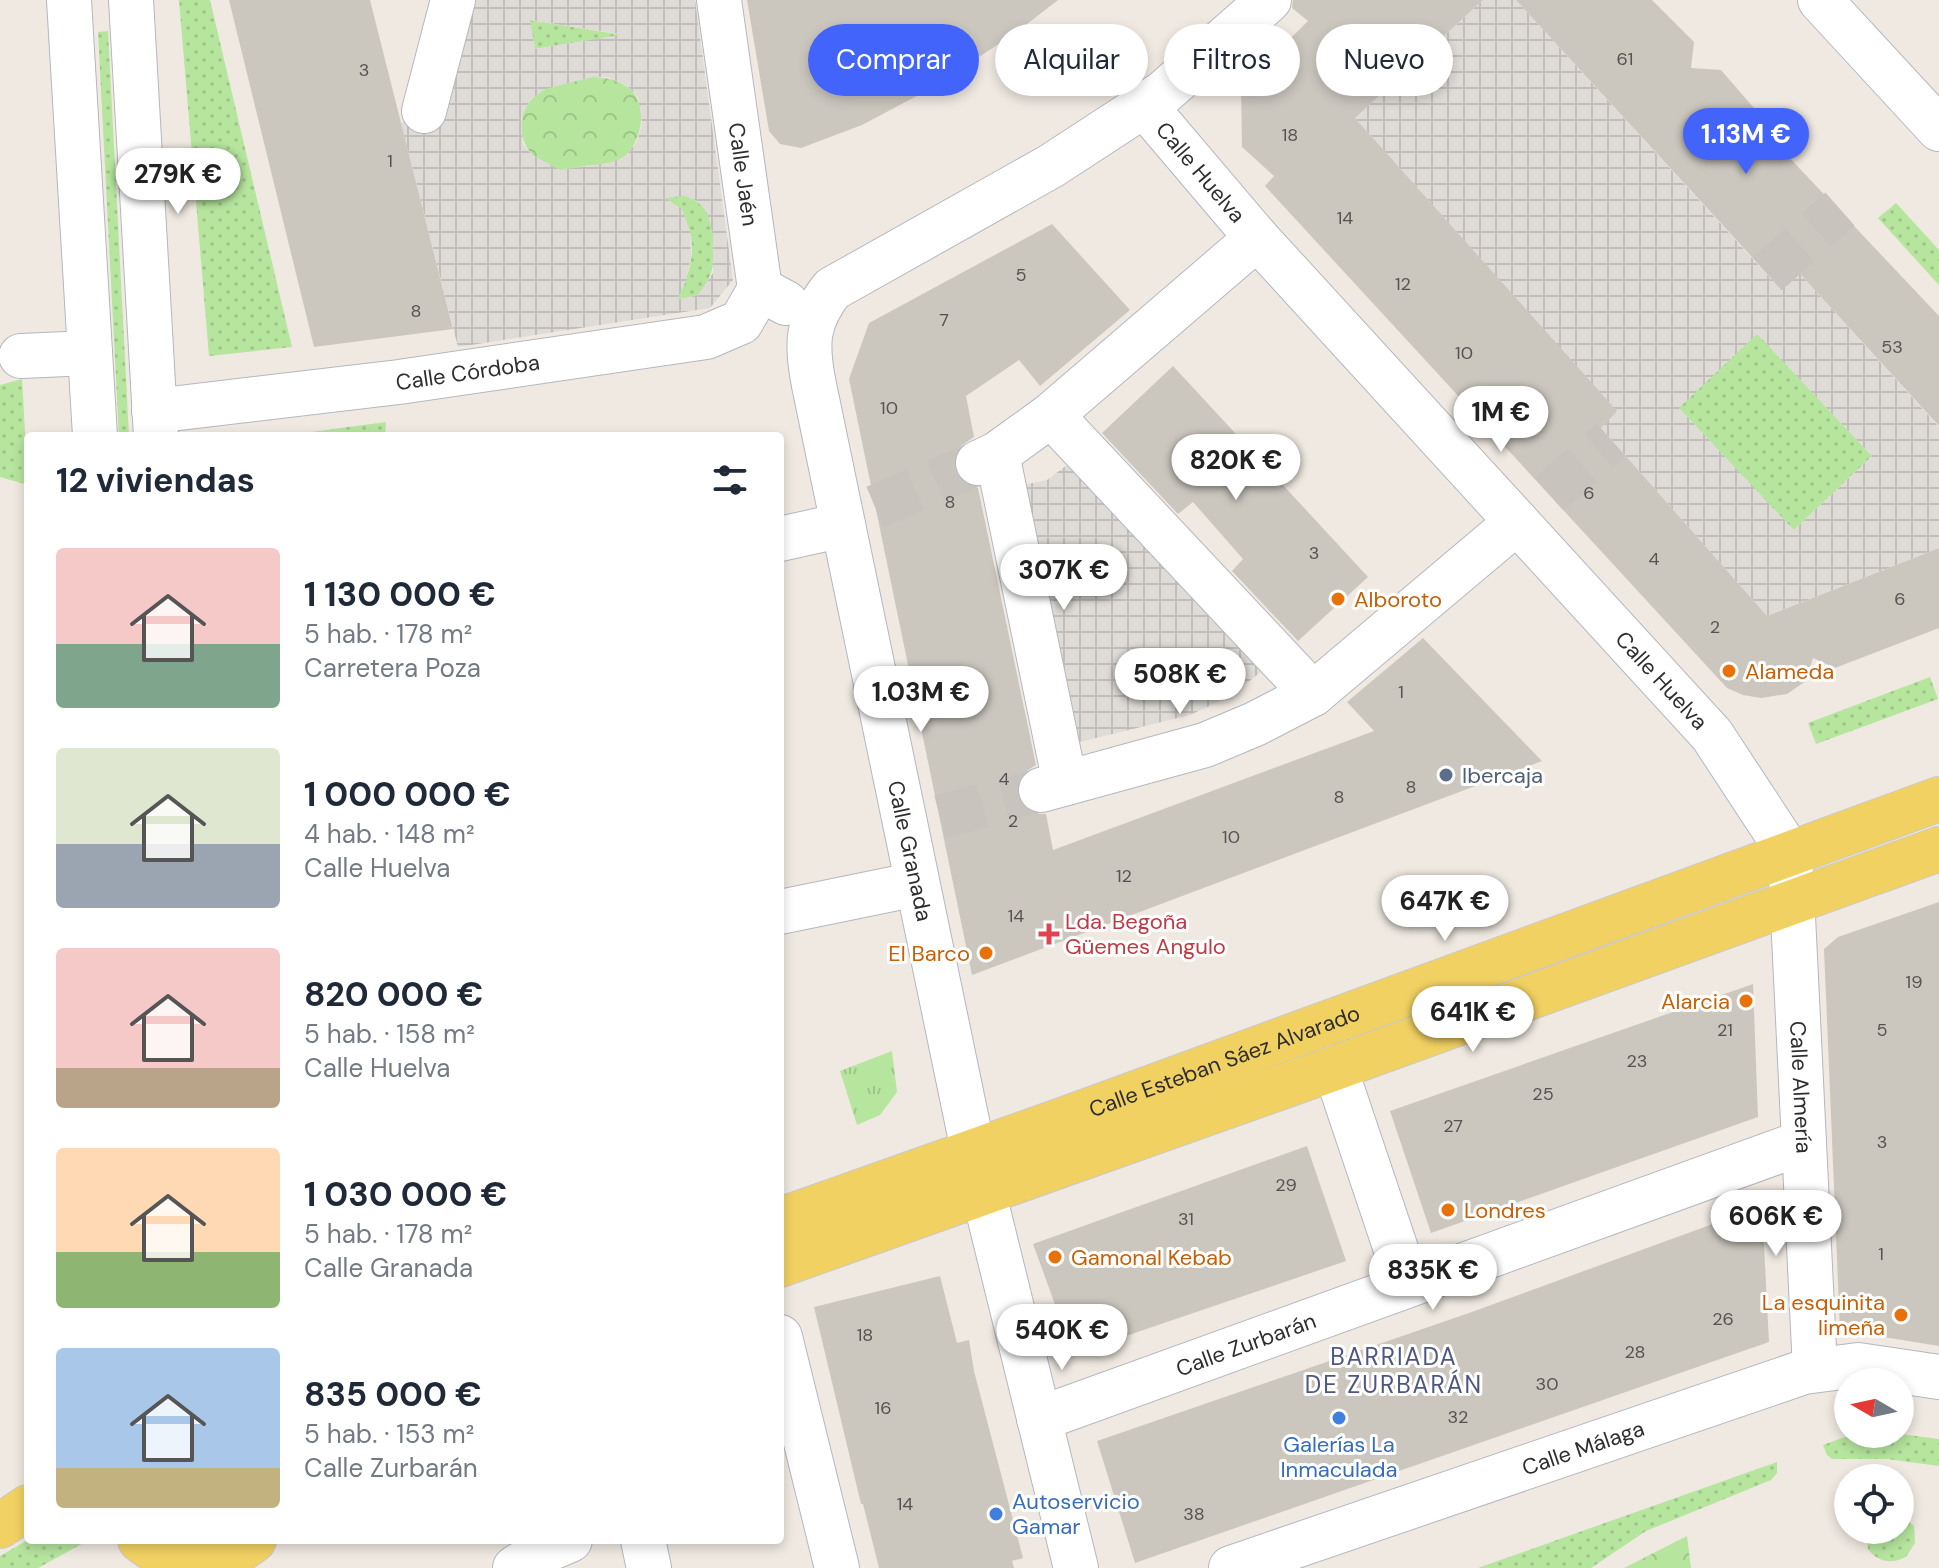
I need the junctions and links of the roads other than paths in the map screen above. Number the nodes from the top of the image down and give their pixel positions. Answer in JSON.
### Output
{"nodes":[{"id":1,"x":69,"y":0,"type":"edge"},
{"id":2,"x":131,"y":0,"type":"edge"},
{"id":3,"x":453,"y":0,"type":"edge"},
{"id":4,"x":719,"y":0,"type":"edge"},
{"id":5,"x":1269,"y":0,"type":"edge"},
{"id":6,"x":1820,"y":0,"type":"edge"},
{"id":7,"x":1144,"y":105,"type":"junction"},
{"id":8,"x":424,"y":111,"type":"dead end"},
{"id":9,"x":1939,"y":129,"type":"edge"},
{"id":10,"x":1257,"y":238,"type":"junction"},
{"id":11,"x":760,"y":289,"type":"junction"},
{"id":12,"x":814,"y":316,"type":"junction"},
{"id":13,"x":90,"y":353,"type":"junction"},
{"id":14,"x":21,"y":356,"type":"dead end"},
{"id":15,"x":1051,"y":415,"type":"junction"},
{"id":16,"x":155,"y":423,"type":"edge"},
{"id":17,"x":95,"y":432,"type":"edge"},
{"id":18,"x":853,"y":516,"type":"junction"},
{"id":19,"x":1517,"y":522,"type":"junction"},
{"id":20,"x":784,"y":538,"type":"edge"},
{"id":21,"x":1313,"y":694,"type":"junction"},
{"id":22,"x":1939,"y":799,"type":"edge"},
{"id":23,"x":1939,"y":849,"type":"edge"},
{"id":24,"x":1790,"y":854,"type":"junction"},
{"id":25,"x":917,"y":884,"type":"junction"},
{"id":26,"x":1793,"y":902,"type":"junction"},
{"id":27,"x":784,"y":911,"type":"edge"},
{"id":28,"x":1335,"y":1068,"type":"junction"},
{"id":29,"x":1804,"y":1142,"type":"junction"},
{"id":30,"x":973,"y":1150,"type":"junction"},
{"id":31,"x":982,"y":1193,"type":"junction"},
{"id":32,"x":784,"y":1219,"type":"edge"},
{"id":33,"x":784,"y":1264,"type":"edge"},
{"id":34,"x":1408,"y":1285,"type":"junction"},
{"id":35,"x":784,"y":1370,"type":"edge"},
{"id":36,"x":1815,"y":1370,"type":"junction"},
{"id":37,"x":1939,"y":1377,"type":"edge"},
{"id":38,"x":1039,"y":1419,"type":"junction"},
{"id":39,"x":795,"y":1459,"type":"edge"},
{"id":40,"x":24,"y":1510,"type":"edge"},
{"id":41,"x":0,"y":1526,"type":"edge"},
{"id":42,"x":248,"y":1544,"type":"edge"},
{"id":43,"x":263,"y":1544,"type":"edge"},
{"id":44,"x":561,"y":1544,"type":"edge"},
{"id":45,"x":644,"y":1544,"type":"edge"},
{"id":46,"x":148,"y":1557,"type":"edge"},
{"id":47,"x":258,"y":1568,"type":"edge"},
{"id":48,"x":515,"y":1568,"type":"edge"},
{"id":49,"x":649,"y":1568,"type":"edge"},
{"id":50,"x":837,"y":1568,"type":"edge"},
{"id":51,"x":1076,"y":1568,"type":"edge"},
{"id":52,"x":1231,"y":1568,"type":"edge"}],
"edges":[{"from":1,"to":13,"type":"street"},
{"from":2,"to":16,"type":"street"},
{"from":3,"to":8,"type":"street"},
{"from":4,"to":11,"type":"street","name":"Calle Jaén"},
{"from":5,"to":7,"type":"street"},
{"from":6,"to":9,"type":"street"},
{"from":7,"to":10,"type":"street","name":"Calle Huelva"},
{"from":7,"to":12,"type":"street"},
{"from":10,"to":15,"type":"street","name":"Calle Huelva"},
{"from":10,"to":19,"type":"street","name":"Calle Huelva"},
{"from":11,"to":12,"type":"street"},
{"from":11,"to":16,"type":"street","name":"Calle Córdoba"},
{"from":12,"to":18,"type":"street","name":"Calle Granada"},
{"from":13,"to":14,"type":"street"},
{"from":13,"to":17,"type":"street"},
{"from":15,"to":21,"type":"street"},
{"from":15,"to":21,"type":"street","name":"Calle Huelva"},
{"from":18,"to":20,"type":"street"},
{"from":18,"to":25,"type":"street","name":"Calle Granada"},
{"from":19,"to":21,"type":"street","name":"Calle Huelva"},
{"from":19,"to":24,"type":"street","name":"Calle Huelva"},
{"from":22,"to":24,"type":"main road","name":"Calle Esteban Sáez Alvarado"},
{"from":23,"to":26,"type":"main road","name":"Calle Esteban Sáez Alvarado"},
{"from":24,"to":26,"type":"street","name":"Calle Almería"},
{"from":24,"to":30,"type":"main road","name":"Calle Esteban Sáez Alvarado"},
{"from":25,"to":27,"type":"street"},
{"from":25,"to":30,"type":"street","name":"Calle Granada"},
{"from":26,"to":28,"type":"main road","name":"Calle Esteban Sáez Alvarado"},
{"from":26,"to":29,"type":"street","name":"Calle Almería"},
{"from":28,"to":31,"type":"main road","name":"Calle Esteban Sáez Alvarado"},
{"from":28,"to":34,"type":"street"},
{"from":29,"to":34,"type":"street","name":"Calle Zurbarán"},
{"from":29,"to":36,"type":"street","name":"Calle Almería"},
{"from":30,"to":31,"type":"street","name":"Calle Granada"},
{"from":30,"to":32,"type":"main road","name":"Calle Esteban Sáez Alvarado"},
{"from":31,"to":33,"type":"main road","name":"Calle Esteban Sáez Alvarado"},
{"from":31,"to":38,"type":"street","name":"Calle Granada"},
{"from":34,"to":38,"type":"street","name":"Calle Zurbarán"},
{"from":35,"to":39,"type":"street"},
{"from":36,"to":37,"type":"street","name":"Calle Málaga"},
{"from":36,"to":52,"type":"street","name":"Calle Málaga"},
{"from":38,"to":51,"type":"street","name":"Calle Granada"},
{"from":39,"to":50,"type":"street"},
{"from":40,"to":41,"type":"main road"},
{"from":42,"to":46,"type":"main road"},
{"from":43,"to":47,"type":"main road"},
{"from":44,"to":48,"type":"street"},
{"from":45,"to":49,"type":"street"}]}
